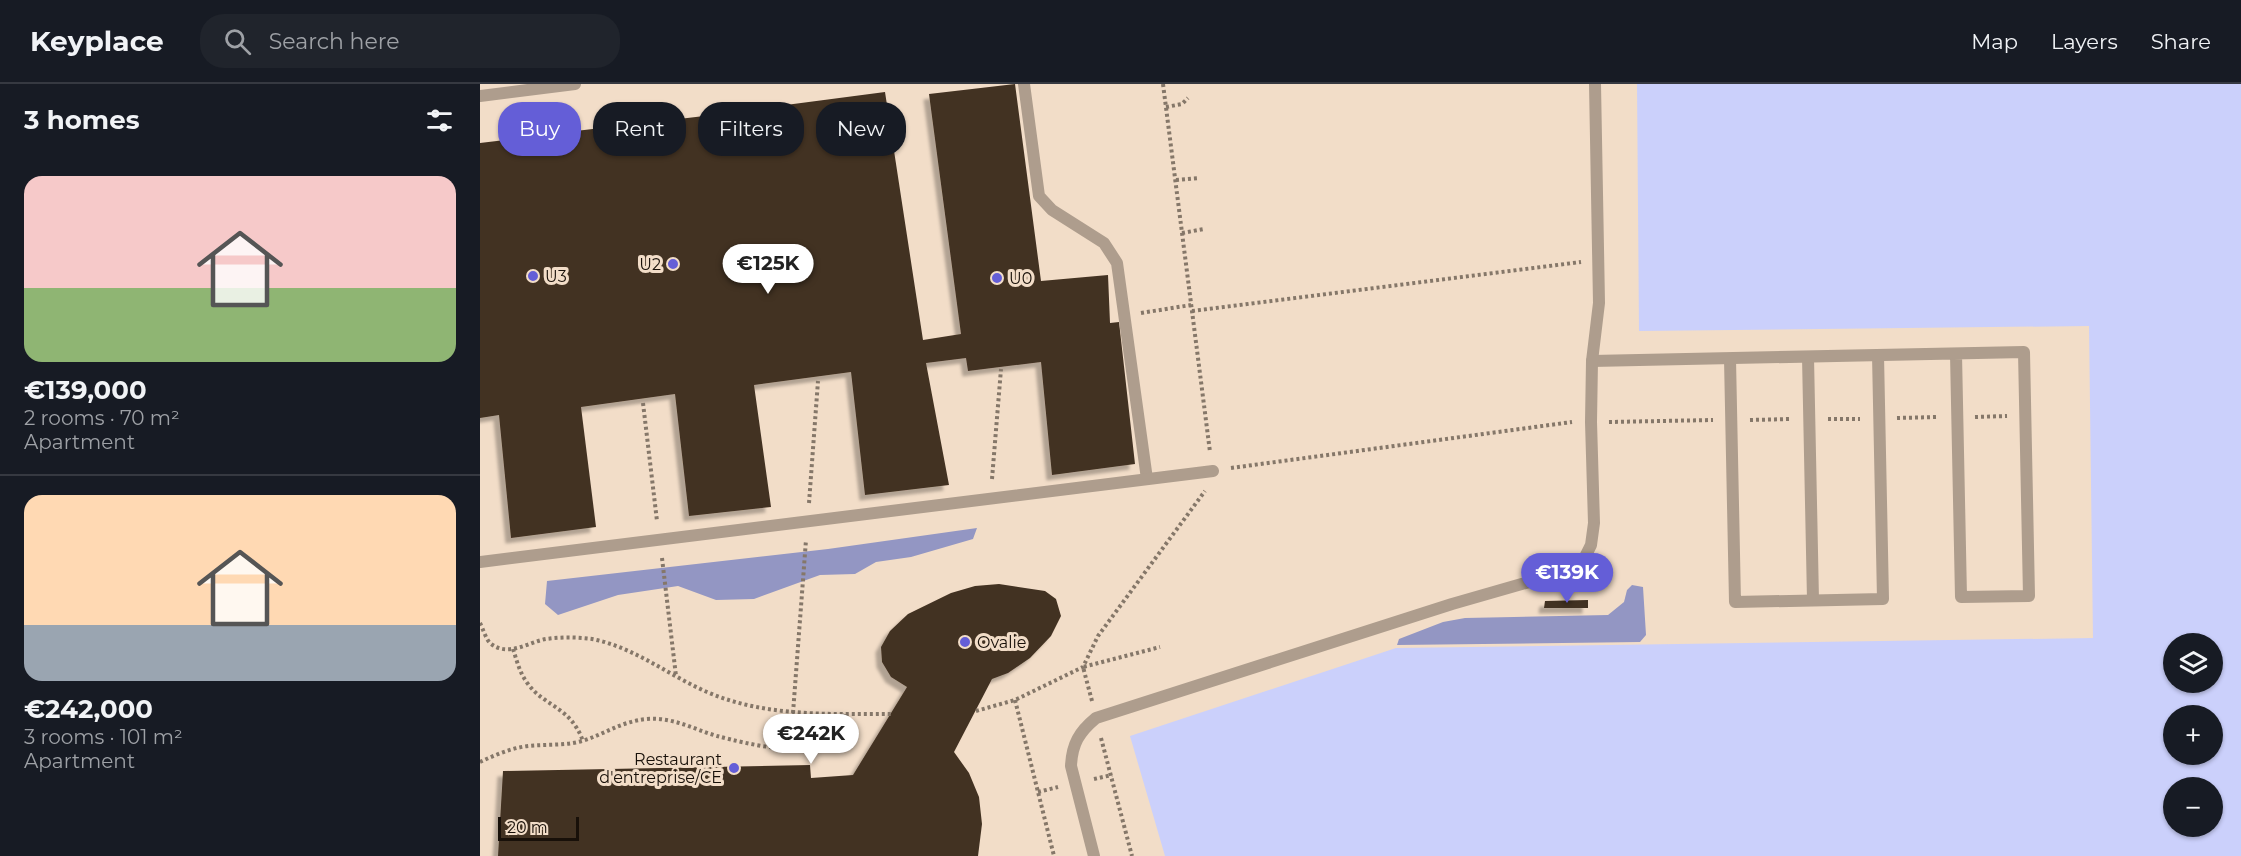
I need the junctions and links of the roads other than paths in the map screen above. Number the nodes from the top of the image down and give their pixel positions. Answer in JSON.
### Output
{"nodes":[{"id":1,"x":575,"y":84,"type":"edge"},
{"id":2,"x":1024,"y":84,"type":"edge"},
{"id":3,"x":1594,"y":84,"type":"edge"},
{"id":4,"x":480,"y":96,"type":"edge"},
{"id":5,"x":1956,"y":354,"type":"junction"},
{"id":6,"x":1878,"y":356,"type":"junction"},
{"id":7,"x":1808,"y":357,"type":"junction"},
{"id":8,"x":1730,"y":359,"type":"junction"},
{"id":9,"x":1592,"y":361,"type":"junction"},
{"id":10,"x":1213,"y":471,"type":"road end"},
{"id":11,"x":1147,"y":479,"type":"junction"},
{"id":12,"x":480,"y":562,"type":"edge"},
{"id":13,"x":1814,"y":600,"type":"junction"},
{"id":14,"x":1094,"y":856,"type":"edge"}],
"edges":[{"from":1,"to":4,"type":"lane"},
{"from":2,"to":11,"type":"lane"},
{"from":3,"to":9,"type":"lane"},
{"from":5,"to":5,"type":"lane"},
{"from":5,"to":6,"type":"lane"},
{"from":6,"to":7,"type":"lane"},
{"from":6,"to":13,"type":"lane"},
{"from":7,"to":8,"type":"lane"},
{"from":7,"to":13,"type":"lane"},
{"from":8,"to":9,"type":"lane"},
{"from":8,"to":13,"type":"lane"},
{"from":9,"to":14,"type":"lane"},
{"from":10,"to":11,"type":"lane"},
{"from":11,"to":12,"type":"lane"}]}
